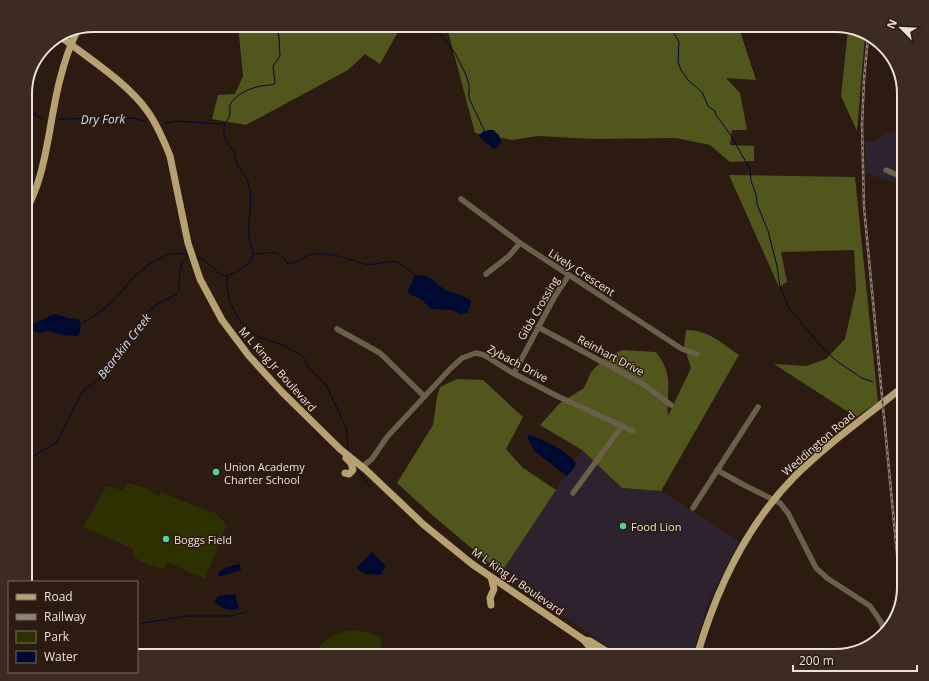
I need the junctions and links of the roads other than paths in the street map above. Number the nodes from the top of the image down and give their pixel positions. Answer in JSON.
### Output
{"nodes":[{"id":1,"x":75,"y":35,"type":"edge"},
{"id":2,"x":64,"y":40,"type":"edge"},
{"id":3,"x":71,"y":45,"type":"junction"},
{"id":4,"x":886,"y":170,"type":"dead end"},
{"id":5,"x":897,"y":175,"type":"edge"},
{"id":6,"x":32,"y":198,"type":"edge"},
{"id":7,"x":460,"y":199,"type":"dead end"},
{"id":8,"x":520,"y":243,"type":"junction"},
{"id":9,"x":486,"y":274,"type":"dead end"},
{"id":10,"x":569,"y":275,"type":"junction"},
{"id":11,"x":538,"y":327,"type":"junction"},
{"id":12,"x":337,"y":330,"type":"dead end"},
{"id":13,"x":697,"y":354,"type":"dead end"},
{"id":14,"x":514,"y":373,"type":"junction"},
{"id":15,"x":282,"y":392,"type":"junction"},
{"id":16,"x":897,"y":392,"type":"edge"},
{"id":17,"x":424,"y":396,"type":"junction"},
{"id":18,"x":671,"y":405,"type":"dead end"},
{"id":19,"x":758,"y":407,"type":"dead end"},
{"id":20,"x":622,"y":426,"type":"junction"},
{"id":21,"x":633,"y":431,"type":"dead end"},
{"id":22,"x":362,"y":467,"type":"junction"},
{"id":23,"x":717,"y":470,"type":"junction"},
{"id":24,"x":345,"y":473,"type":"dead end"},
{"id":25,"x":573,"y":493,"type":"dead end"},
{"id":26,"x":774,"y":500,"type":"junction"},
{"id":27,"x":693,"y":508,"type":"dead end"},
{"id":28,"x":491,"y":577,"type":"junction"},
{"id":29,"x":491,"y":605,"type":"dead end"},
{"id":30,"x":883,"y":627,"type":"edge"},
{"id":31,"x":584,"y":640,"type":"junction"},
{"id":32,"x":594,"y":649,"type":"edge"},
{"id":33,"x":603,"y":649,"type":"edge"},
{"id":34,"x":699,"y":649,"type":"edge"}],
"edges":[{"from":1,"to":3,"type":"main road"},
{"from":2,"to":3,"type":"main road","name":"M L King Jr Boulevard"},
{"from":3,"to":6,"type":"main road"},
{"from":3,"to":15,"type":"main road","name":"M L King Jr Boulevard"},
{"from":4,"to":5,"type":"street"},
{"from":7,"to":8,"type":"street","name":"Lively Crescent"},
{"from":8,"to":9,"type":"street"},
{"from":8,"to":10,"type":"street","name":"Lively Crescent"},
{"from":10,"to":11,"type":"street","name":"Gibb Crossing"},
{"from":10,"to":13,"type":"street","name":"Lively Crescent"},
{"from":11,"to":14,"type":"street","name":"Gibb Crossing"},
{"from":11,"to":18,"type":"street","name":"Reinhart Drive"},
{"from":12,"to":17,"type":"street"},
{"from":14,"to":17,"type":"street","name":"Zybach Drive"},
{"from":14,"to":20,"type":"street","name":"Zybach Drive"},
{"from":15,"to":22,"type":"main road","name":"M L King Jr Boulevard"},
{"from":15,"to":24,"type":"main road"},
{"from":16,"to":26,"type":"main road","name":"Weddington Road"},
{"from":17,"to":22,"type":"street","name":"Zybach Drive"},
{"from":19,"to":23,"type":"street"},
{"from":20,"to":21,"type":"street","name":"Zybach Drive"},
{"from":20,"to":25,"type":"street"},
{"from":22,"to":28,"type":"main road","name":"M L King Jr Boulevard"},
{"from":23,"to":26,"type":"street"},
{"from":23,"to":27,"type":"street"},
{"from":26,"to":30,"type":"street"},
{"from":26,"to":34,"type":"main road","name":"Weddington Road"},
{"from":28,"to":29,"type":"main road"},
{"from":28,"to":31,"type":"main road","name":"M L King Jr Boulevard"},
{"from":31,"to":32,"type":"main road","name":"M L King Jr Boulevard"},
{"from":31,"to":33,"type":"main road","name":"M L King Jr Boulevard"}]}
